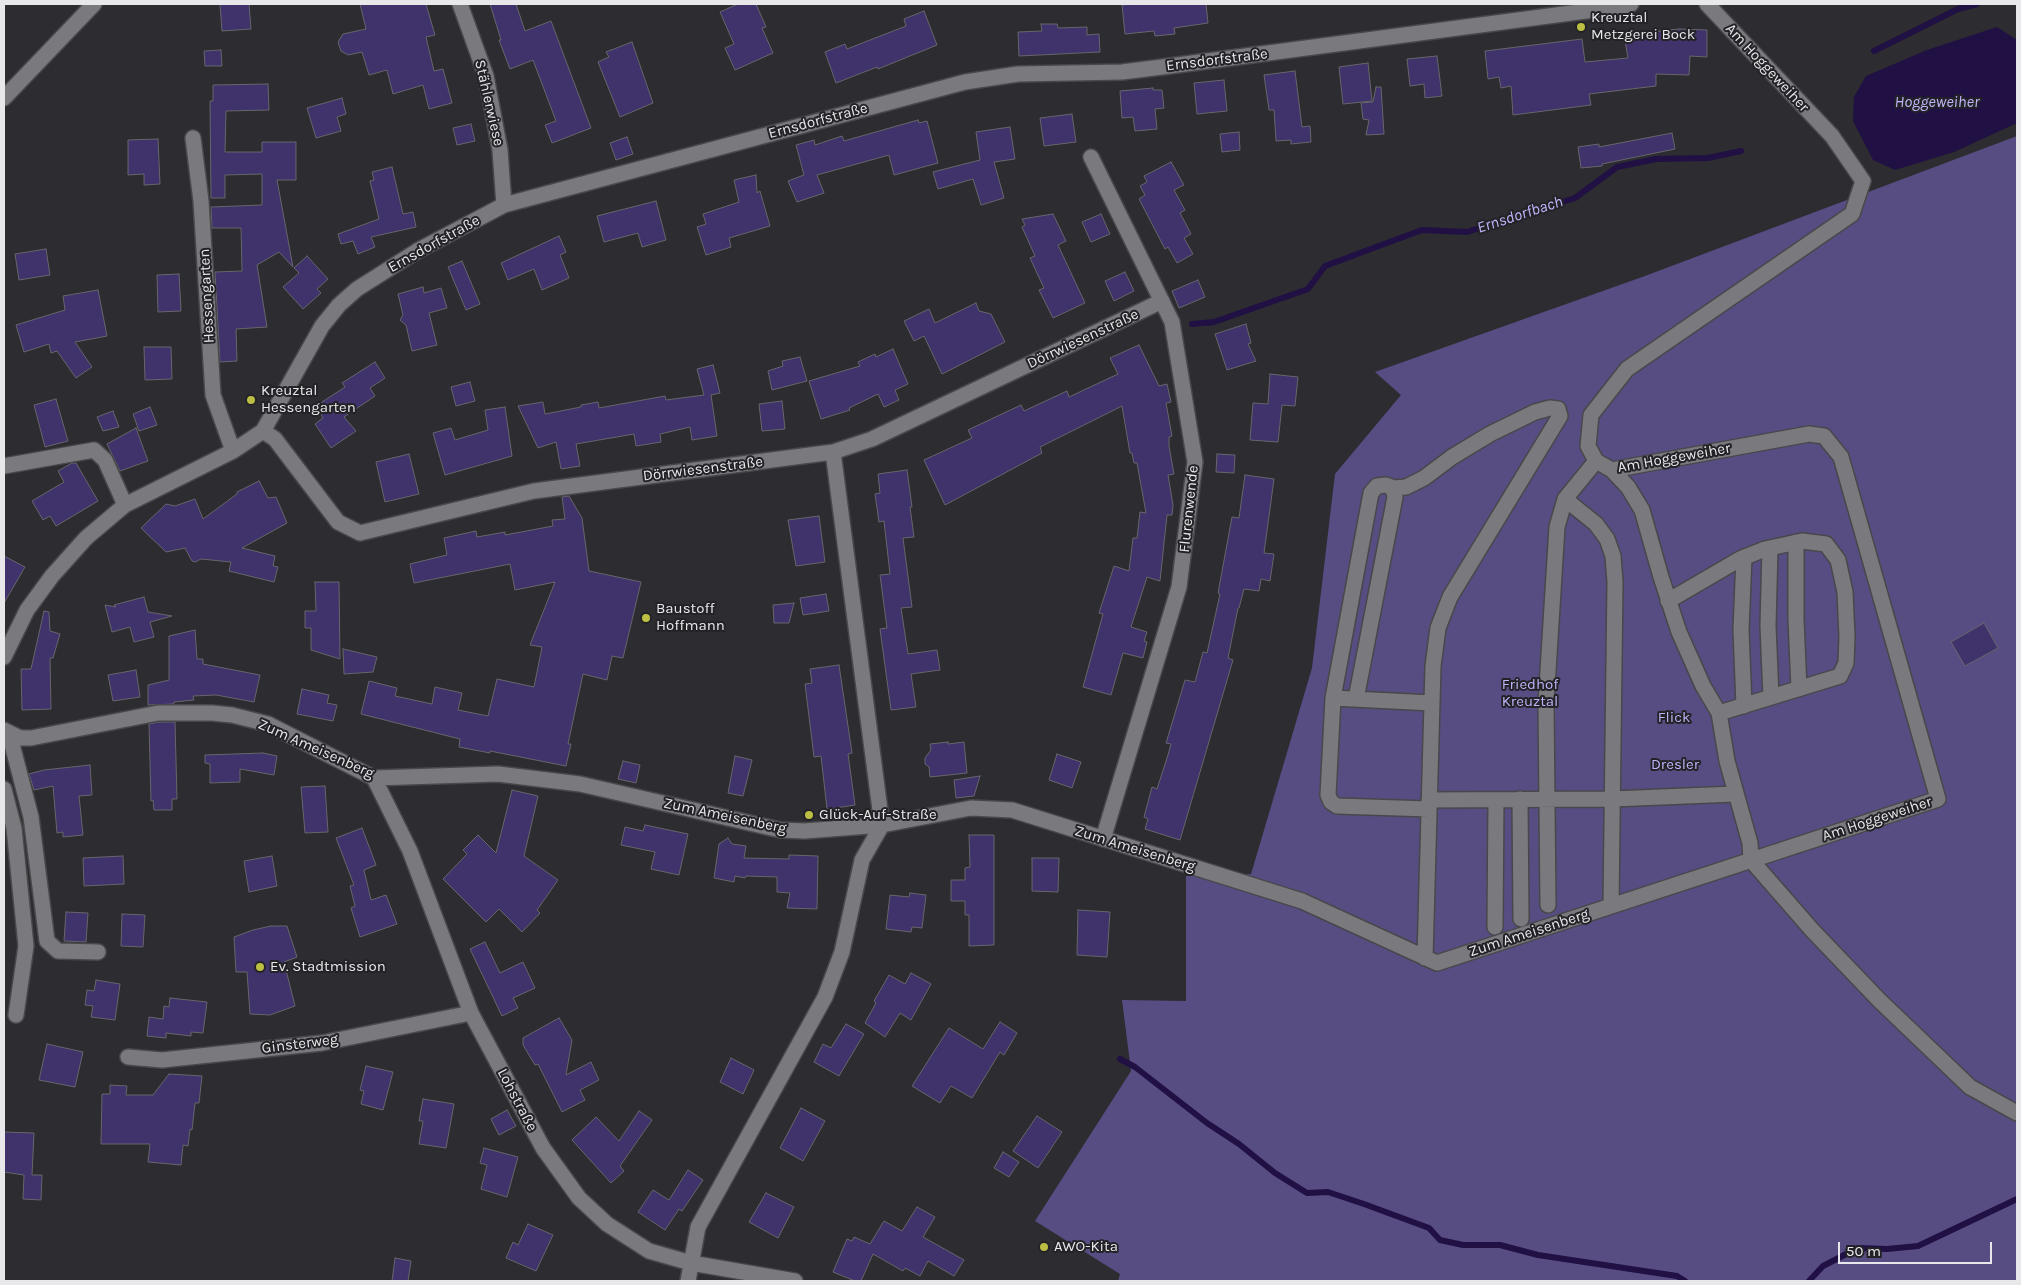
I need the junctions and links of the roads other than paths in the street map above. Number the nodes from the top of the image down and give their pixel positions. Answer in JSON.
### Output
{"nodes":[{"id":1,"x":94,"y":4,"type":"edge"},
{"id":2,"x":460,"y":4,"type":"edge"},
{"id":3,"x":1631,"y":4,"type":"edge"},
{"id":4,"x":1707,"y":4,"type":"edge"},
{"id":5,"x":4,"y":98,"type":"edge"},
{"id":6,"x":193,"y":138,"type":"dead end"},
{"id":7,"x":1091,"y":157,"type":"dead end"},
{"id":8,"x":504,"y":205,"type":"junction"},
{"id":9,"x":1162,"y":301,"type":"junction"},
{"id":10,"x":263,"y":431,"type":"junction"},
{"id":11,"x":233,"y":451,"type":"junction"},
{"id":12,"x":834,"y":452,"type":"junction"},
{"id":13,"x":1596,"y":461,"type":"junction"},
{"id":14,"x":4,"y":466,"type":"edge"},
{"id":15,"x":1612,"y":470,"type":"junction"},
{"id":16,"x":1394,"y":488,"type":"junction"},
{"id":17,"x":1565,"y":499,"type":"junction"},
{"id":18,"x":125,"y":505,"type":"junction"},
{"id":19,"x":1796,"y":542,"type":"junction"},
{"id":20,"x":1770,"y":548,"type":"junction"},
{"id":21,"x":1744,"y":558,"type":"junction"},
{"id":22,"x":1668,"y":600,"type":"junction"},
{"id":23,"x":4,"y":657,"type":"edge"},
{"id":24,"x":1799,"y":689,"type":"junction"},
{"id":25,"x":1333,"y":698,"type":"junction"},
{"id":26,"x":1771,"y":698,"type":"junction"},
{"id":27,"x":1356,"y":699,"type":"junction"},
{"id":28,"x":1432,"y":703,"type":"junction"},
{"id":29,"x":1744,"y":706,"type":"junction"},
{"id":30,"x":1719,"y":713,"type":"junction"},
{"id":31,"x":6,"y":731,"type":"edge"},
{"id":32,"x":374,"y":778,"type":"junction"},
{"id":33,"x":4,"y":789,"type":"edge"},
{"id":34,"x":1735,"y":794,"type":"junction"},
{"id":35,"x":1546,"y":799,"type":"junction"},
{"id":36,"x":1612,"y":799,"type":"junction"},
{"id":37,"x":1496,"y":800,"type":"junction"},
{"id":38,"x":1520,"y":800,"type":"junction"},
{"id":39,"x":1429,"y":805,"type":"junction"},
{"id":40,"x":882,"y":825,"type":"junction"},
{"id":41,"x":1103,"y":839,"type":"junction"},
{"id":42,"x":1751,"y":860,"type":"junction"},
{"id":43,"x":1548,"y":905,"type":"dead end"},
{"id":44,"x":1611,"y":906,"type":"junction"},
{"id":45,"x":1521,"y":919,"type":"dead end"},
{"id":46,"x":1495,"y":927,"type":"dead end"},
{"id":47,"x":98,"y":952,"type":"dead end"},
{"id":48,"x":1425,"y":958,"type":"junction"},
{"id":49,"x":471,"y":1013,"type":"junction"},
{"id":50,"x":16,"y":1015,"type":"dead end"},
{"id":51,"x":128,"y":1057,"type":"dead end"},
{"id":52,"x":2017,"y":1113,"type":"edge"},
{"id":53,"x":691,"y":1263,"type":"junction"},
{"id":54,"x":688,"y":1281,"type":"edge"},
{"id":55,"x":795,"y":1281,"type":"edge"}],
"edges":[{"from":1,"to":5,"type":"street"},
{"from":2,"to":8,"type":"street","name":"Stählerwiese"},
{"from":3,"to":8,"type":"street","name":"Ernsdorfstraße"},
{"from":4,"to":13,"type":"street","name":"Am Hoggeweiher"},
{"from":6,"to":11,"type":"street","name":"Hessengarten"},
{"from":7,"to":9,"type":"street","name":"Flurenwende"},
{"from":8,"to":10,"type":"street","name":"Ernsdorfstraße"},
{"from":9,"to":12,"type":"street","name":"Dörrwiesenstraße"},
{"from":9,"to":41,"type":"street","name":"Flurenwende"},
{"from":10,"to":11,"type":"street","name":"Ernsdorfstraße"},
{"from":10,"to":12,"type":"street","name":"Dörrwiesenstraße"},
{"from":11,"to":18,"type":"street","name":"Ernsdorfstraße"},
{"from":12,"to":40,"type":"street"},
{"from":13,"to":15,"type":"street","name":"Am Hoggeweiher"},
{"from":13,"to":17,"type":"street"},
{"from":14,"to":18,"type":"street"},
{"from":15,"to":22,"type":"street"},
{"from":15,"to":42,"type":"street","name":"Am Hoggeweiher"},
{"from":16,"to":25,"type":"street"},
{"from":16,"to":27,"type":"street"},
{"from":16,"to":28,"type":"street"},
{"from":17,"to":35,"type":"street"},
{"from":17,"to":36,"type":"street"},
{"from":18,"to":23,"type":"street","name":"Ernsdorfstraße"},
{"from":19,"to":20,"type":"street"},
{"from":19,"to":24,"type":"street"},
{"from":19,"to":24,"type":"street"},
{"from":20,"to":21,"type":"street"},
{"from":20,"to":26,"type":"street"},
{"from":21,"to":22,"type":"street"},
{"from":21,"to":29,"type":"street"},
{"from":22,"to":30,"type":"street"},
{"from":24,"to":26,"type":"street"},
{"from":25,"to":27,"type":"street"},
{"from":25,"to":39,"type":"street"},
{"from":26,"to":29,"type":"street"},
{"from":27,"to":28,"type":"street"},
{"from":28,"to":39,"type":"street"},
{"from":29,"to":30,"type":"street"},
{"from":30,"to":34,"type":"street"},
{"from":31,"to":32,"type":"street","name":"Zum Ameisenberg"},
{"from":31,"to":47,"type":"street"},
{"from":32,"to":40,"type":"street","name":"Zum Ameisenberg"},
{"from":32,"to":49,"type":"street","name":"Lohstraße"},
{"from":33,"to":50,"type":"street"},
{"from":34,"to":36,"type":"street"},
{"from":34,"to":42,"type":"street"},
{"from":35,"to":36,"type":"street"},
{"from":35,"to":38,"type":"street"},
{"from":35,"to":43,"type":"street"},
{"from":36,"to":44,"type":"street"},
{"from":37,"to":38,"type":"street"},
{"from":37,"to":39,"type":"street"},
{"from":37,"to":46,"type":"street"},
{"from":38,"to":45,"type":"street"},
{"from":39,"to":48,"type":"street"},
{"from":40,"to":41,"type":"street","name":"Zum Ameisenberg"},
{"from":40,"to":53,"type":"street"},
{"from":41,"to":48,"type":"street","name":"Zum Ameisenberg"},
{"from":42,"to":44,"type":"street","name":"Zum Ameisenberg"},
{"from":42,"to":52,"type":"street"},
{"from":44,"to":48,"type":"street","name":"Zum Ameisenberg"},
{"from":49,"to":51,"type":"street","name":"Ginsterweg"},
{"from":49,"to":53,"type":"street","name":"Lohstraße"},
{"from":53,"to":54,"type":"street"},
{"from":53,"to":55,"type":"street","name":"Lohstraße"}]}
